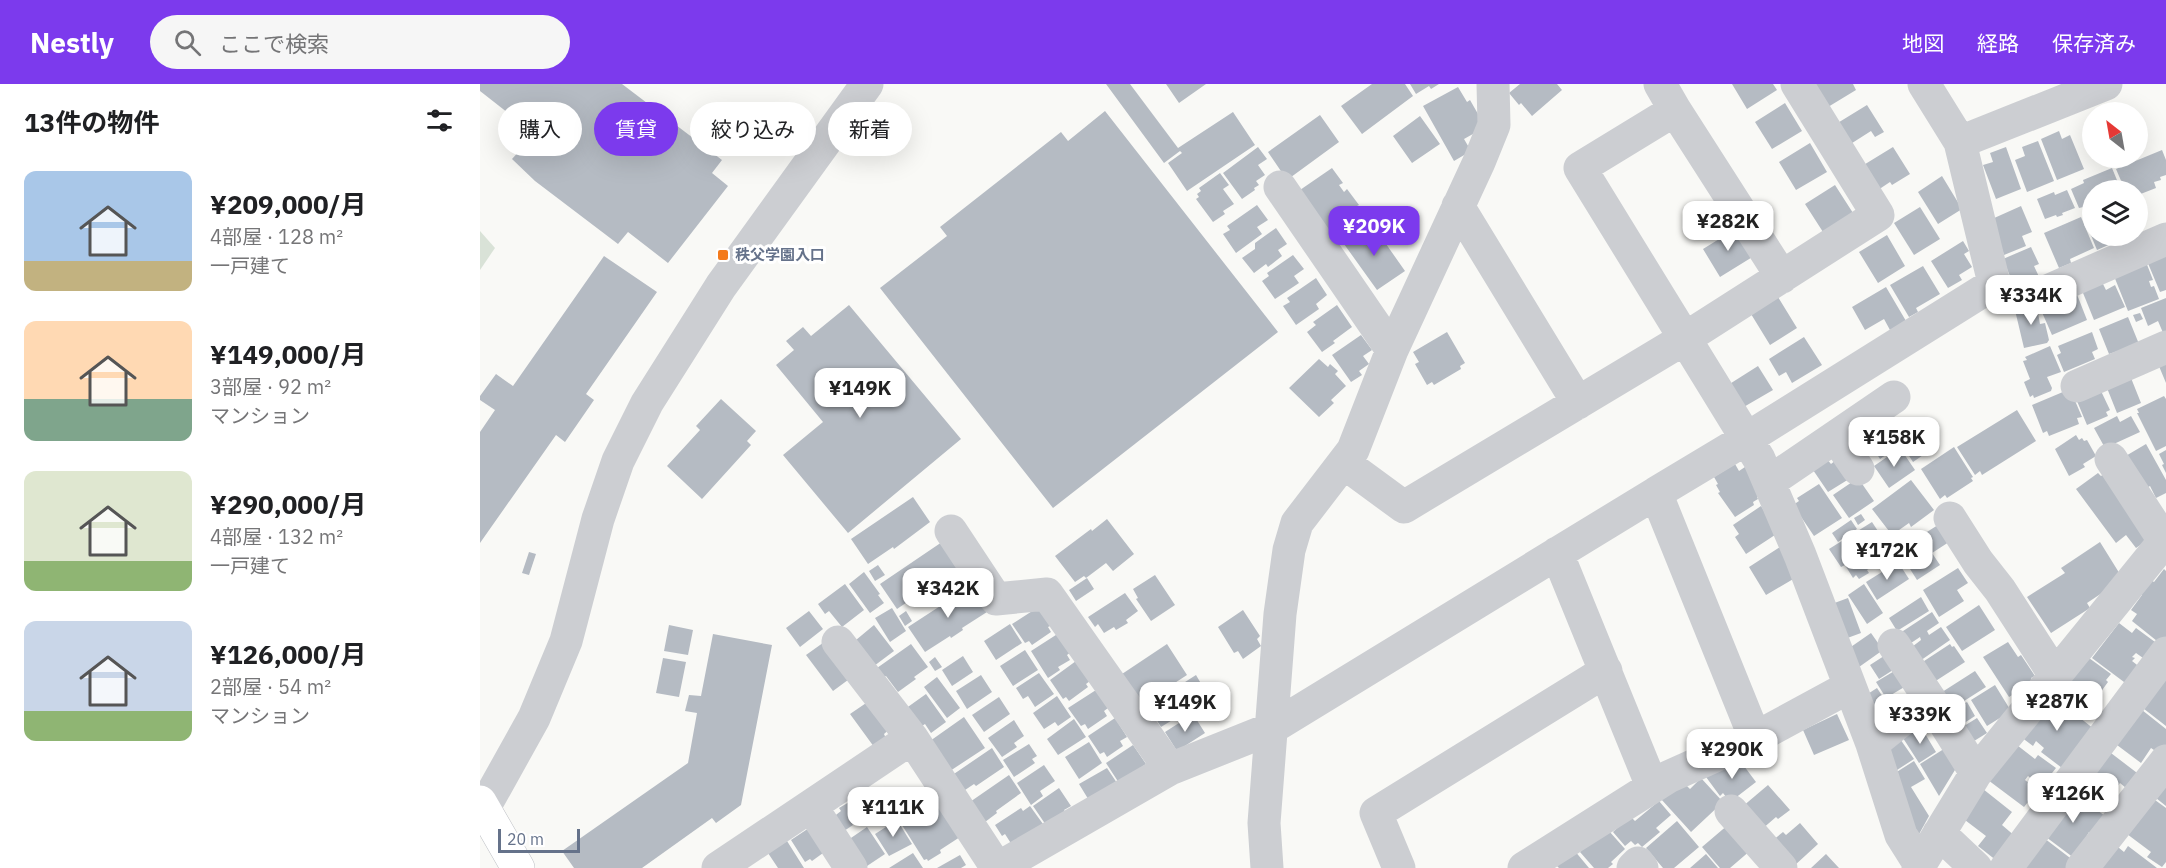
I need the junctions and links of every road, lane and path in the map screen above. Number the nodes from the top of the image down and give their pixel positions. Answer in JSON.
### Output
{"nodes":[{"id":1,"x":867,"y":84,"type":"edge"},
{"id":2,"x":1493,"y":84,"type":"edge"},
{"id":3,"x":1797,"y":84,"type":"edge"},
{"id":4,"x":1924,"y":84,"type":"edge"},
{"id":5,"x":2106,"y":84,"type":"edge"},
{"id":6,"x":1668,"y":97,"type":"edge"},
{"id":7,"x":1960,"y":142,"type":"junction"},
{"id":8,"x":1280,"y":187,"type":"dead end"},
{"id":9,"x":1458,"y":206,"type":"junction"},
{"id":10,"x":2166,"y":239,"type":"edge"},
{"id":11,"x":1782,"y":277,"type":"junction"},
{"id":12,"x":2045,"y":292,"type":"dead end"},
{"id":13,"x":1684,"y":339,"type":"junction"},
{"id":14,"x":2166,"y":347,"type":"edge"},
{"id":15,"x":1392,"y":350,"type":"junction"},
{"id":16,"x":2077,"y":386,"type":"dead end"},
{"id":17,"x":1894,"y":397,"type":"dead end"},
{"id":18,"x":1578,"y":403,"type":"junction"},
{"id":19,"x":1836,"y":437,"type":"junction"},
{"id":20,"x":1746,"y":439,"type":"junction"},
{"id":21,"x":2111,"y":459,"type":"dead end"},
{"id":22,"x":1344,"y":463,"type":"junction"},
{"id":23,"x":1858,"y":469,"type":"dead end"},
{"id":24,"x":1769,"y":482,"type":"junction"},
{"id":25,"x":1656,"y":493,"type":"junction"},
{"id":26,"x":1950,"y":518,"type":"dead end"},
{"id":27,"x":951,"y":531,"type":"dead end"},
{"id":28,"x":2165,"y":541,"type":"edge"},
{"id":29,"x":1557,"y":553,"type":"junction"},
{"id":30,"x":838,"y":642,"type":"dead end"},
{"id":31,"x":1894,"y":645,"type":"dead end"},
{"id":32,"x":2166,"y":653,"type":"edge"},
{"id":33,"x":1606,"y":672,"type":"junction"},
{"id":34,"x":2056,"y":677,"type":"junction"},
{"id":35,"x":1849,"y":687,"type":"junction"},
{"id":36,"x":1929,"y":698,"type":"junction"},
{"id":37,"x":1270,"y":729,"type":"junction"},
{"id":38,"x":912,"y":738,"type":"junction"},
{"id":39,"x":1755,"y":738,"type":"junction"},
{"id":40,"x":1872,"y":744,"type":"junction"},
{"id":41,"x":2166,"y":761,"type":"edge"},
{"id":42,"x":1170,"y":769,"type":"junction"},
{"id":43,"x":1976,"y":773,"type":"junction"},
{"id":44,"x":1652,"y":786,"type":"junction"},
{"id":45,"x":811,"y":806,"type":"junction"},
{"id":46,"x":481,"y":809,"type":"edge"},
{"id":47,"x":1731,"y":812,"type":"dead end"},
{"id":48,"x":1939,"y":833,"type":"junction"},
{"id":49,"x":1919,"y":867,"type":"edge"},
{"id":50,"x":518,"y":868,"type":"edge"},
{"id":51,"x":718,"y":868,"type":"edge"},
{"id":52,"x":851,"y":868,"type":"edge"},
{"id":53,"x":998,"y":868,"type":"edge"},
{"id":54,"x":1267,"y":868,"type":"edge"},
{"id":55,"x":1399,"y":868,"type":"edge"},
{"id":56,"x":1524,"y":868,"type":"edge"},
{"id":57,"x":1633,"y":868,"type":"edge"},
{"id":58,"x":1642,"y":868,"type":"edge"},
{"id":59,"x":1781,"y":868,"type":"edge"},
{"id":60,"x":1976,"y":868,"type":"edge"},
{"id":61,"x":2006,"y":868,"type":"edge"},
{"id":62,"x":2082,"y":868,"type":"edge"}],
"edges":[{"from":1,"to":46,"type":"street"},
{"from":2,"to":9,"type":"street"},
{"from":3,"to":11,"type":"street"},
{"from":4,"to":7,"type":"street"},
{"from":5,"to":7,"type":"street"},
{"from":6,"to":11,"type":"street"},
{"from":6,"to":13,"type":"street"},
{"from":7,"to":20,"type":"street"},
{"from":8,"to":15,"type":"street"},
{"from":9,"to":15,"type":"street"},
{"from":9,"to":18,"type":"street"},
{"from":10,"to":12,"type":"street"},
{"from":11,"to":13,"type":"street"},
{"from":13,"to":18,"type":"street"},
{"from":13,"to":20,"type":"street"},
{"from":14,"to":16,"type":"street"},
{"from":15,"to":22,"type":"street"},
{"from":17,"to":19,"type":"street"},
{"from":18,"to":22,"type":"street"},
{"from":19,"to":23,"type":"street"},
{"from":19,"to":24,"type":"street"},
{"from":20,"to":24,"type":"street"},
{"from":20,"to":25,"type":"street"},
{"from":21,"to":28,"type":"street"},
{"from":22,"to":37,"type":"street"},
{"from":24,"to":35,"type":"street"},
{"from":25,"to":29,"type":"street"},
{"from":25,"to":39,"type":"street"},
{"from":26,"to":34,"type":"street"},
{"from":27,"to":42,"type":"street"},
{"from":28,"to":34,"type":"street"},
{"from":29,"to":33,"type":"street"},
{"from":29,"to":37,"type":"street"},
{"from":30,"to":38,"type":"street"},
{"from":31,"to":36,"type":"street"},
{"from":32,"to":61,"type":"street"},
{"from":33,"to":44,"type":"street"},
{"from":33,"to":55,"type":"street"},
{"from":34,"to":43,"type":"street"},
{"from":35,"to":39,"type":"street"},
{"from":35,"to":40,"type":"street"},
{"from":36,"to":40,"type":"street"},
{"from":36,"to":43,"type":"street"},
{"from":37,"to":42,"type":"street"},
{"from":37,"to":54,"type":"street"},
{"from":38,"to":45,"type":"street"},
{"from":38,"to":53,"type":"street"},
{"from":39,"to":44,"type":"street"},
{"from":40,"to":49,"type":"street"},
{"from":41,"to":62,"type":"street"},
{"from":42,"to":53,"type":"street"},
{"from":43,"to":48,"type":"street"},
{"from":44,"to":56,"type":"street"},
{"from":45,"to":51,"type":"street"},
{"from":45,"to":52,"type":"street"},
{"from":46,"to":50,"type":"main road"},
{"from":47,"to":59,"type":"street"},
{"from":48,"to":49,"type":"street"},
{"from":48,"to":60,"type":"street"},
{"from":57,"to":58,"type":"street"}]}
